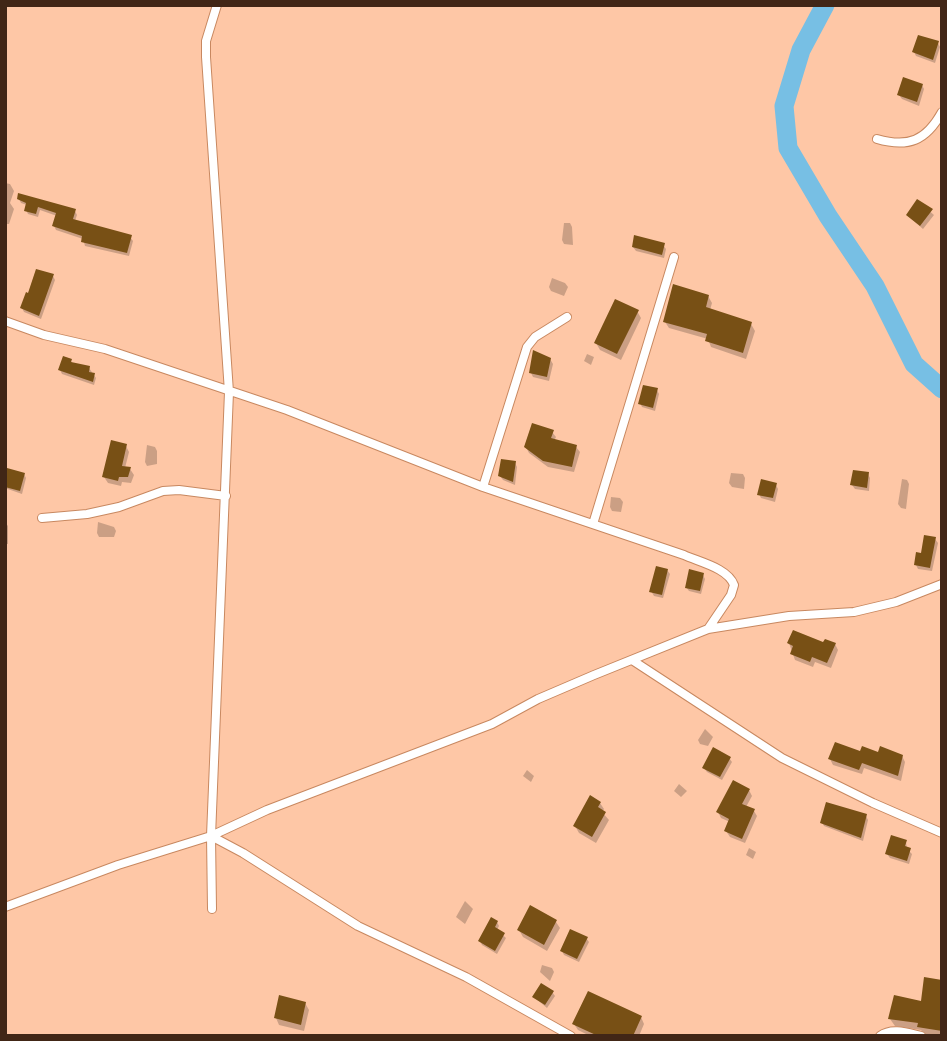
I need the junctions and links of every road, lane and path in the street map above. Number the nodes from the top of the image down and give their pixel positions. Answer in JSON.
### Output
{"nodes":[{"id":1,"x":216,"y":5,"type":"edge"},
{"id":2,"x":942,"y":111,"type":"edge"},
{"id":3,"x":877,"y":139,"type":"dead end"},
{"id":4,"x":674,"y":257,"type":"dead end"},
{"id":5,"x":567,"y":317,"type":"dead end"},
{"id":6,"x":5,"y":321,"type":"edge"},
{"id":7,"x":229,"y":392,"type":"junction"},
{"id":8,"x":483,"y":487,"type":"junction"},
{"id":9,"x":226,"y":496,"type":"junction"},
{"id":10,"x":42,"y":518,"type":"dead end"},
{"id":11,"x":593,"y":524,"type":"junction"},
{"id":12,"x":942,"y":584,"type":"edge"},
{"id":13,"x":708,"y":629,"type":"junction"},
{"id":14,"x":632,"y":660,"type":"junction"},
{"id":15,"x":942,"y":833,"type":"edge"},
{"id":16,"x":211,"y":836,"type":"junction"},
{"id":17,"x":5,"y":907,"type":"edge"},
{"id":18,"x":212,"y":909,"type":"dead end"},
{"id":19,"x":571,"y":1036,"type":"edge"},
{"id":20,"x":880,"y":1036,"type":"edge"},
{"id":21,"x":921,"y":1036,"type":"edge"}],
"edges":[{"from":1,"to":7,"type":"street"},
{"from":2,"to":3,"type":"street"},
{"from":4,"to":11,"type":"street"},
{"from":5,"to":8,"type":"street"},
{"from":6,"to":7,"type":"street"},
{"from":7,"to":8,"type":"street"},
{"from":7,"to":9,"type":"street"},
{"from":8,"to":11,"type":"street"},
{"from":9,"to":10,"type":"street"},
{"from":9,"to":16,"type":"street"},
{"from":11,"to":13,"type":"street"},
{"from":12,"to":13,"type":"street"},
{"from":13,"to":14,"type":"street"},
{"from":14,"to":15,"type":"street"},
{"from":14,"to":16,"type":"street"},
{"from":16,"to":17,"type":"street"},
{"from":16,"to":18,"type":"street"},
{"from":16,"to":19,"type":"street"},
{"from":20,"to":21,"type":"street"}]}
